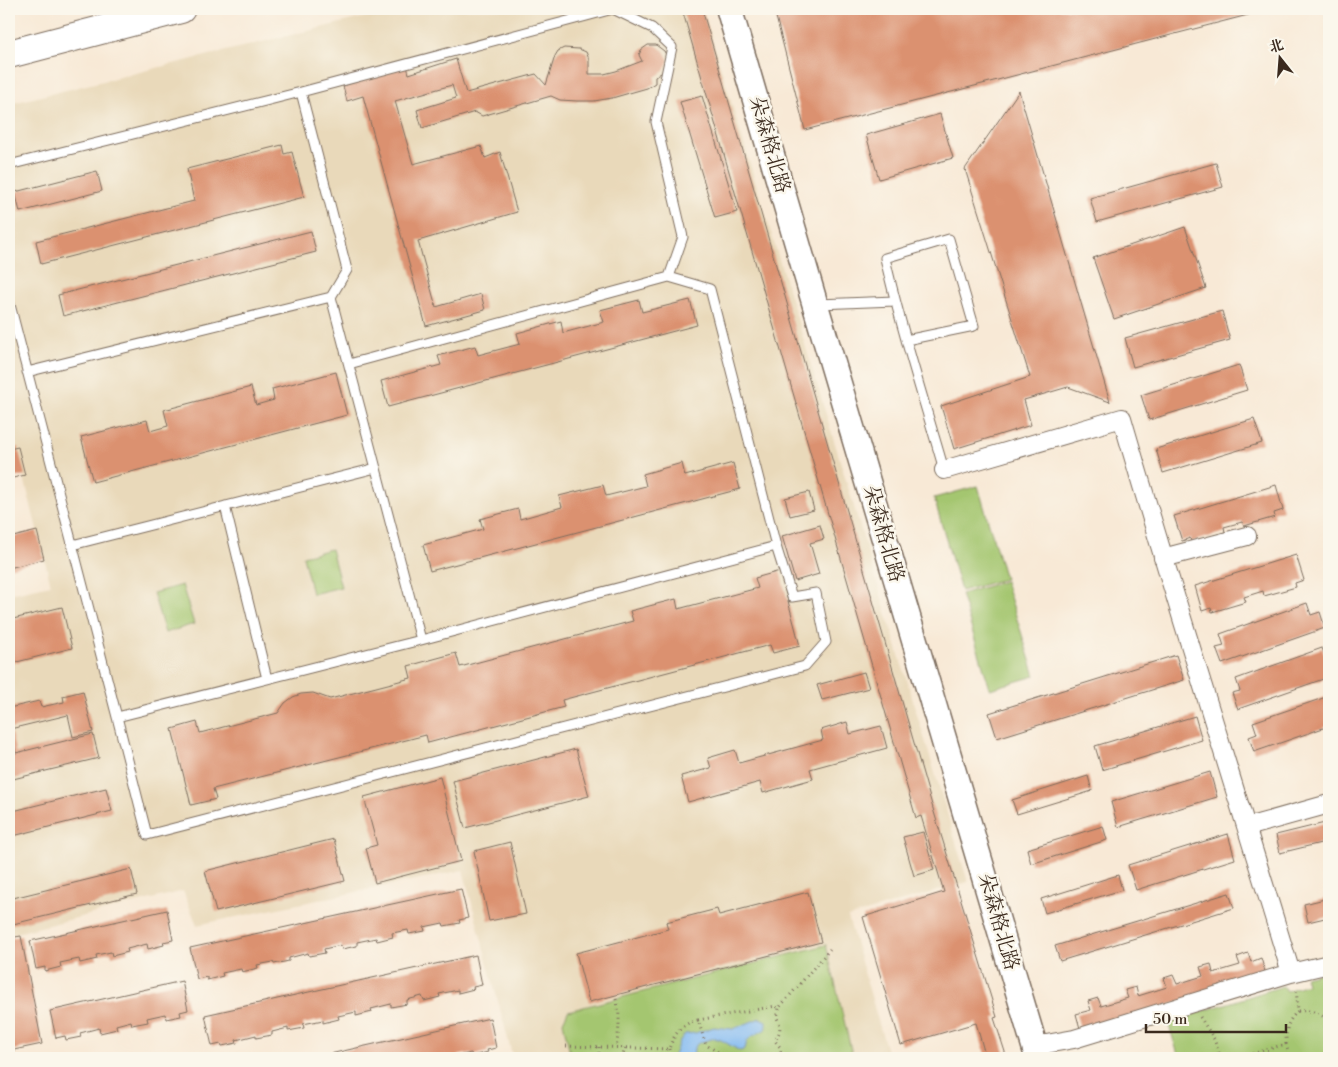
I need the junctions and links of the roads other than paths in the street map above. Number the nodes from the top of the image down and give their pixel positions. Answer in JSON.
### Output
{"nodes":[{"id":1,"x":181,"y":9,"type":"edge"},
{"id":2,"x":729,"y":9,"type":"edge"},
{"id":3,"x":9,"y":54,"type":"edge"},
{"id":4,"x":301,"y":92,"type":"junction"},
{"id":5,"x":9,"y":165,"type":"edge"},
{"id":6,"x":669,"y":277,"type":"junction"},
{"id":7,"x":331,"y":297,"type":"junction"},
{"id":8,"x":9,"y":301,"type":"edge"},
{"id":9,"x":895,"y":301,"type":"junction"},
{"id":10,"x":815,"y":304,"type":"junction"},
{"id":11,"x":906,"y":340,"type":"junction"},
{"id":12,"x":349,"y":364,"type":"junction"},
{"id":13,"x":27,"y":372,"type":"junction"},
{"id":14,"x":376,"y":468,"type":"junction"},
{"id":15,"x":944,"y":470,"type":"joint"},
{"id":16,"x":226,"y":506,"type":"junction"},
{"id":17,"x":1246,"y":536,"type":"dead end"},
{"id":18,"x":72,"y":545,"type":"junction"},
{"id":19,"x":776,"y":546,"type":"junction"},
{"id":20,"x":1163,"y":558,"type":"junction"},
{"id":21,"x":421,"y":640,"type":"junction"},
{"id":22,"x":267,"y":679,"type":"junction"},
{"id":23,"x":118,"y":717,"type":"junction"},
{"id":24,"x":1329,"y":804,"type":"edge"},
{"id":25,"x":1247,"y":827,"type":"junction"},
{"id":26,"x":1329,"y":964,"type":"edge"},
{"id":27,"x":1291,"y":973,"type":"junction"},
{"id":28,"x":1037,"y":1052,"type":"edge"}],
"edges":[{"from":1,"to":3,"type":"main road"},
{"from":2,"to":10,"type":"street","name":"朵森格北路"},
{"from":4,"to":5,"type":"lane"},
{"from":4,"to":6,"type":"lane"},
{"from":4,"to":7,"type":"lane"},
{"from":6,"to":12,"type":"lane"},
{"from":6,"to":19,"type":"lane"},
{"from":7,"to":12,"type":"lane"},
{"from":7,"to":13,"type":"lane"},
{"from":8,"to":13,"type":"lane"},
{"from":9,"to":10,"type":"lane"},
{"from":9,"to":11,"type":"lane"},
{"from":9,"to":11,"type":"lane"},
{"from":10,"to":28,"type":"street","name":"朵森格北路"},
{"from":11,"to":15,"type":"lane"},
{"from":12,"to":14,"type":"lane"},
{"from":13,"to":18,"type":"lane"},
{"from":14,"to":16,"type":"lane"},
{"from":14,"to":21,"type":"lane"},
{"from":15,"to":20,"type":"street"},
{"from":16,"to":18,"type":"lane"},
{"from":16,"to":22,"type":"lane"},
{"from":17,"to":20,"type":"street"},
{"from":18,"to":23,"type":"lane"},
{"from":19,"to":21,"type":"lane"},
{"from":19,"to":23,"type":"lane"},
{"from":20,"to":25,"type":"street"},
{"from":21,"to":22,"type":"lane"},
{"from":22,"to":23,"type":"lane"},
{"from":24,"to":25,"type":"street"},
{"from":25,"to":27,"type":"street"},
{"from":26,"to":27,"type":"street"},
{"from":27,"to":28,"type":"street"}]}
